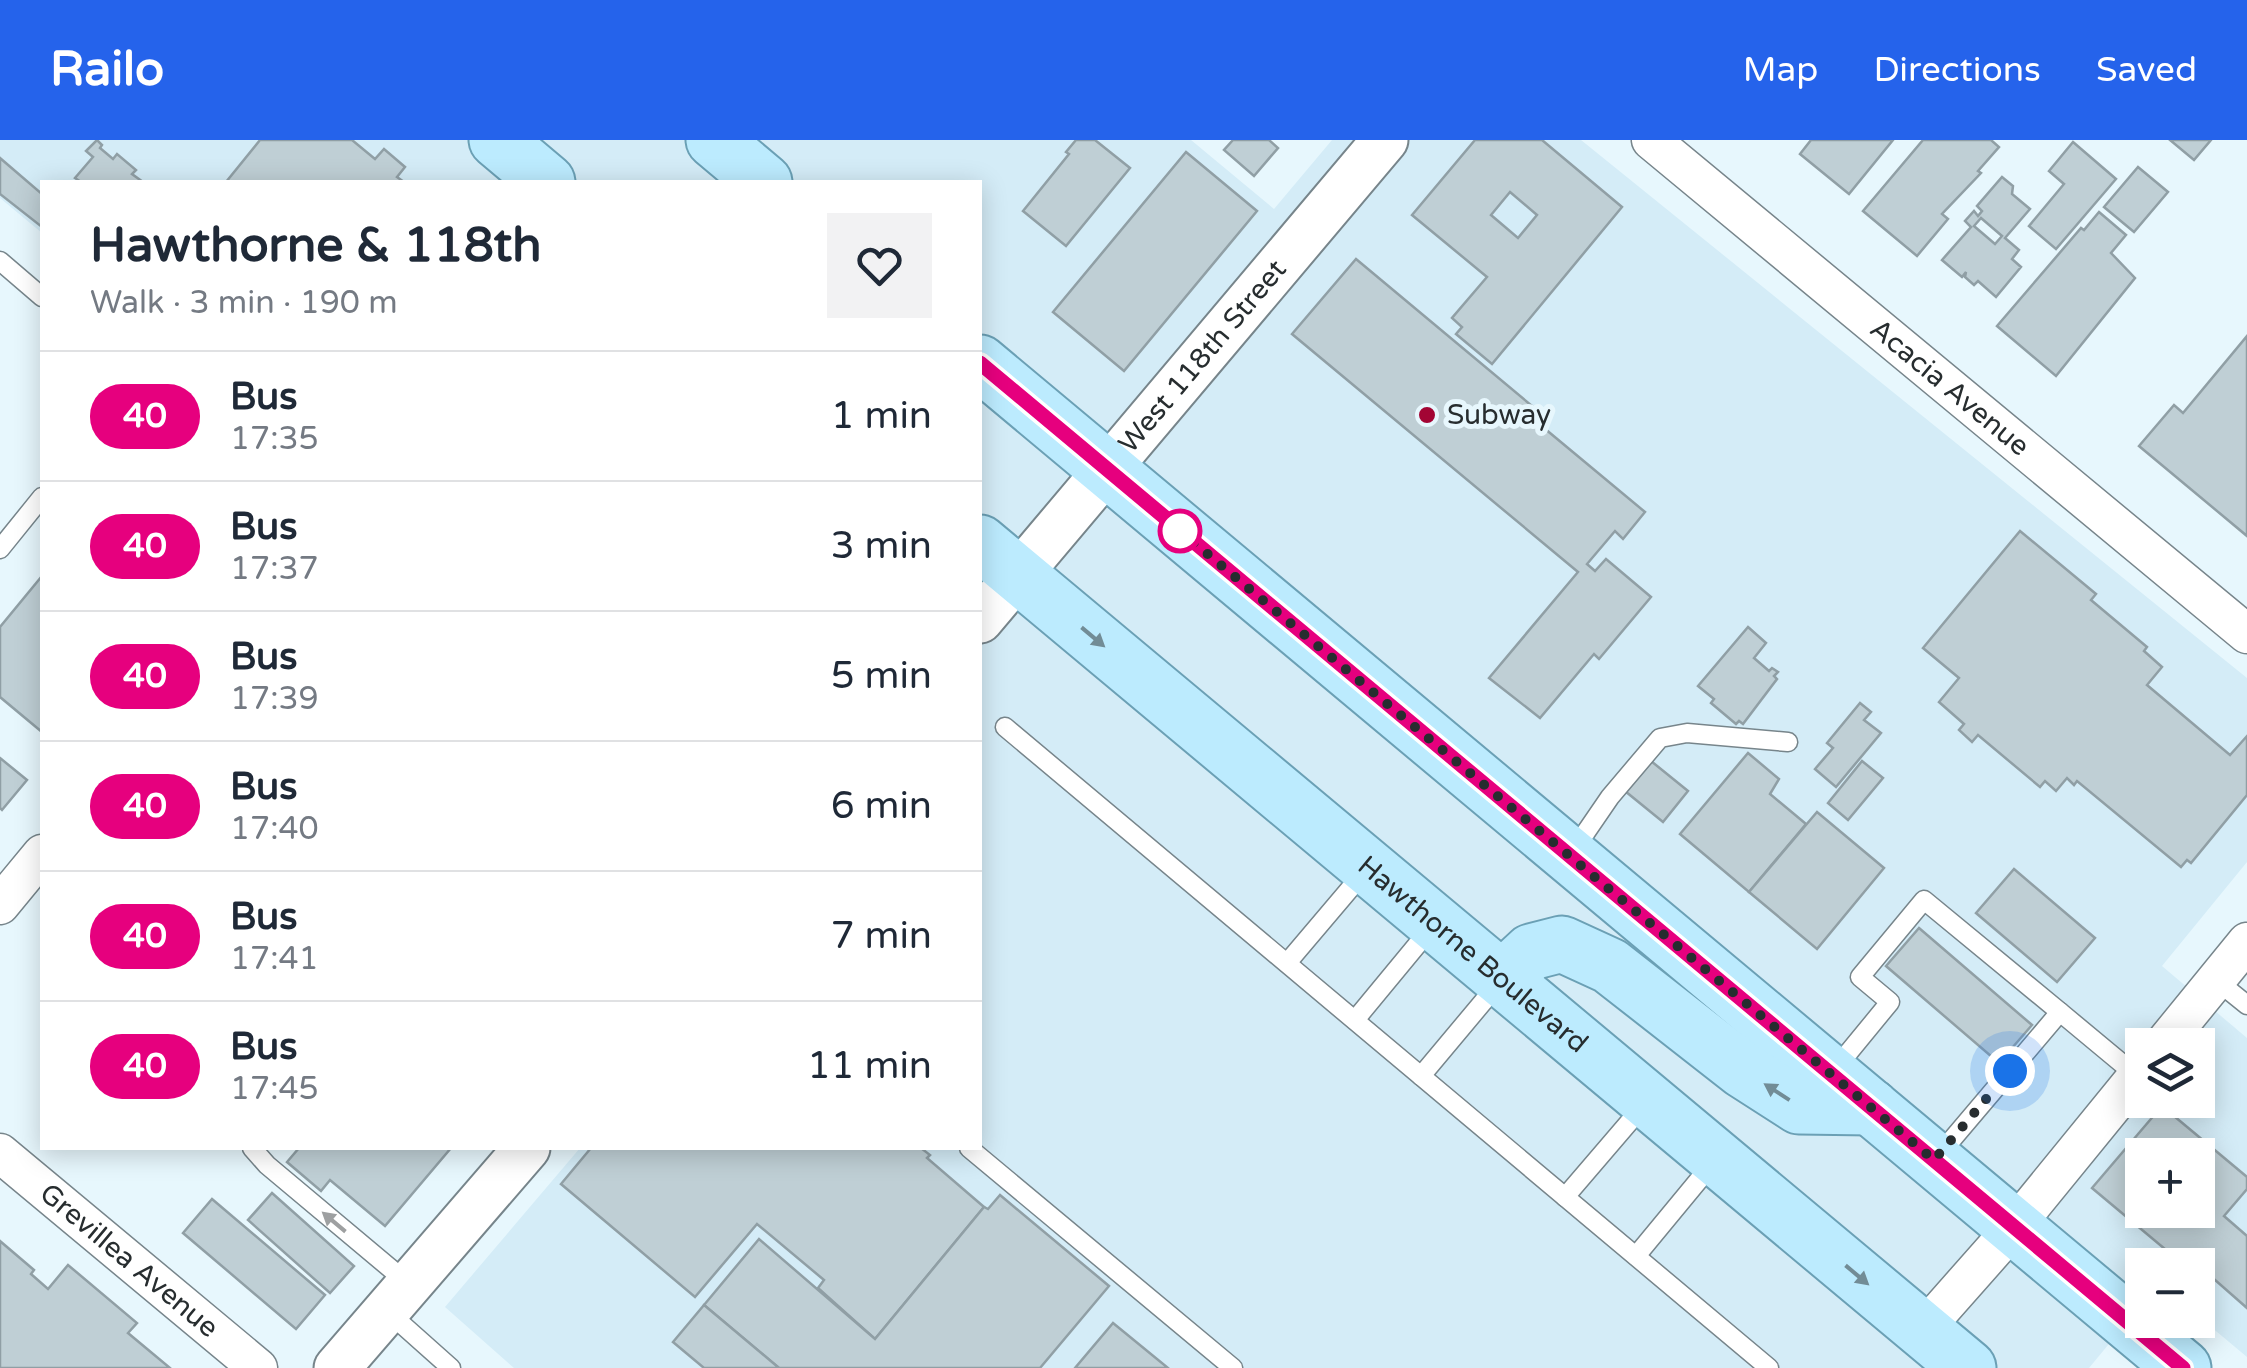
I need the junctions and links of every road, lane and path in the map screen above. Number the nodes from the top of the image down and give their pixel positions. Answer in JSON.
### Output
{"nodes":[{"id":1,"x":497,"y":140,"type":"edge"},
{"id":2,"x":714,"y":140,"type":"edge"},
{"id":3,"x":1386,"y":140,"type":"edge"},
{"id":4,"x":1651,"y":140,"type":"edge"},
{"id":5,"x":546,"y":180,"type":"edge"},
{"id":6,"x":762,"y":180,"type":"edge"},
{"id":7,"x":0,"y":260,"type":"edge"},
{"id":8,"x":40,"y":295,"type":"edge"},
{"id":9,"x":982,"y":365,"type":"edge"},
{"id":10,"x":1108,"y":471,"type":"junction"},
{"id":11,"x":40,"y":499,"type":"edge"},
{"id":12,"x":0,"y":549,"type":"edge"},
{"id":13,"x":999,"y":559,"type":"edge"},
{"id":14,"x":982,"y":614,"type":"edge"},
{"id":15,"x":2247,"y":634,"type":"edge"},
{"id":16,"x":1005,"y":727,"type":"dead end"},
{"id":17,"x":1788,"y":742,"type":"dead end"},
{"id":18,"x":1570,"y":855,"type":"junction"},
{"id":19,"x":40,"y":856,"type":"edge"},
{"id":20,"x":1369,"y":867,"type":"junction"},
{"id":21,"x":0,"y":905,"type":"edge"},
{"id":22,"x":1436,"y":922,"type":"junction"},
{"id":23,"x":2247,"y":942,"type":"edge"},
{"id":24,"x":1287,"y":963,"type":"junction"},
{"id":25,"x":1503,"y":978,"type":"junction"},
{"id":26,"x":2216,"y":980,"type":"junction"},
{"id":27,"x":2247,"y":1005,"type":"edge"},
{"id":28,"x":2060,"y":1012,"type":"junction"},
{"id":29,"x":1355,"y":1020,"type":"junction"},
{"id":30,"x":2177,"y":1028,"type":"edge"},
{"id":31,"x":2125,"y":1062,"type":"edge"},
{"id":32,"x":1422,"y":1076,"type":"junction"},
{"id":33,"x":1851,"y":1090,"type":"junction"},
{"id":34,"x":2125,"y":1091,"type":"edge"},
{"id":35,"x":1648,"y":1100,"type":"junction"},
{"id":36,"x":254,"y":1150,"type":"edge"},
{"id":37,"x":525,"y":1150,"type":"edge"},
{"id":38,"x":972,"y":1150,"type":"edge"},
{"id":39,"x":0,"y":1153,"type":"edge"},
{"id":40,"x":1717,"y":1158,"type":"junction"},
{"id":41,"x":1934,"y":1160,"type":"junction"},
{"id":42,"x":1566,"y":1197,"type":"junction"},
{"id":43,"x":2014,"y":1227,"type":"junction"},
{"id":44,"x":1636,"y":1256,"type":"junction"},
{"id":45,"x":398,"y":1297,"type":"junction"},
{"id":46,"x":1923,"y":1330,"type":"junction"},
{"id":47,"x":258,"y":1368,"type":"edge"},
{"id":48,"x":337,"y":1368,"type":"edge"},
{"id":49,"x":452,"y":1368,"type":"edge"},
{"id":50,"x":1233,"y":1368,"type":"edge"},
{"id":51,"x":1769,"y":1368,"type":"edge"},
{"id":52,"x":1968,"y":1368,"type":"edge"},
{"id":53,"x":2183,"y":1368,"type":"edge"}],
"edges":[{"from":1,"to":5,"type":"main road"},
{"from":2,"to":6,"type":"main road"},
{"from":3,"to":10,"type":"street","name":"West 118th Street"},
{"from":4,"to":15,"type":"street","name":"Acacia Avenue"},
{"from":7,"to":8,"type":"lane"},
{"from":9,"to":10,"type":"main road"},
{"from":10,"to":13,"type":"street","name":"West 118th Street"},
{"from":10,"to":18,"type":"main road"},
{"from":11,"to":12,"type":"lane"},
{"from":13,"to":14,"type":"street","name":"West 118th Street"},
{"from":13,"to":20,"type":"main road","name":"Hawthorne Boulevard","one_way":true},
{"from":16,"to":24,"type":"lane"},
{"from":17,"to":18,"type":"lane"},
{"from":18,"to":33,"type":"main road"},
{"from":19,"to":21,"type":"street"},
{"from":20,"to":22,"type":"main road","name":"Hawthorne Boulevard"},
{"from":20,"to":24,"type":"lane"},
{"from":22,"to":25,"type":"main road","name":"Hawthorne Boulevard"},
{"from":22,"to":29,"type":"lane"},
{"from":23,"to":26,"type":"street"},
{"from":24,"to":29,"type":"lane"},
{"from":25,"to":32,"type":"lane"},
{"from":33,"to":25,"type":"main road","one_way":true},
{"from":25,"to":35,"type":"main road","name":"Hawthorne Boulevard"},
{"from":26,"to":27,"type":"lane"},
{"from":26,"to":30,"type":"street"},
{"from":28,"to":31,"type":"lane"},
{"from":28,"to":33,"type":"lane"},
{"from":28,"to":41,"type":"lane"},
{"from":29,"to":32,"type":"lane"},
{"from":32,"to":42,"type":"lane"},
{"from":33,"to":41,"type":"main road"},
{"from":34,"to":43,"type":"street"},
{"from":35,"to":40,"type":"main road","name":"Hawthorne Boulevard"},
{"from":35,"to":42,"type":"lane"},
{"from":45,"to":36,"type":"lane","one_way":true},
{"from":37,"to":45,"type":"street"},
{"from":38,"to":50,"type":"lane"},
{"from":39,"to":47,"type":"street","name":"Grevillea Avenue"},
{"from":40,"to":44,"type":"lane"},
{"from":40,"to":46,"type":"main road","name":"Hawthorne Boulevard","one_way":true},
{"from":41,"to":43,"type":"main road"},
{"from":42,"to":44,"type":"lane"},
{"from":43,"to":46,"type":"street"},
{"from":43,"to":53,"type":"main road"},
{"from":44,"to":51,"type":"lane"},
{"from":45,"to":48,"type":"street"},
{"from":45,"to":49,"type":"lane"},
{"from":46,"to":52,"type":"main road","name":"Hawthorne Boulevard"}]}
